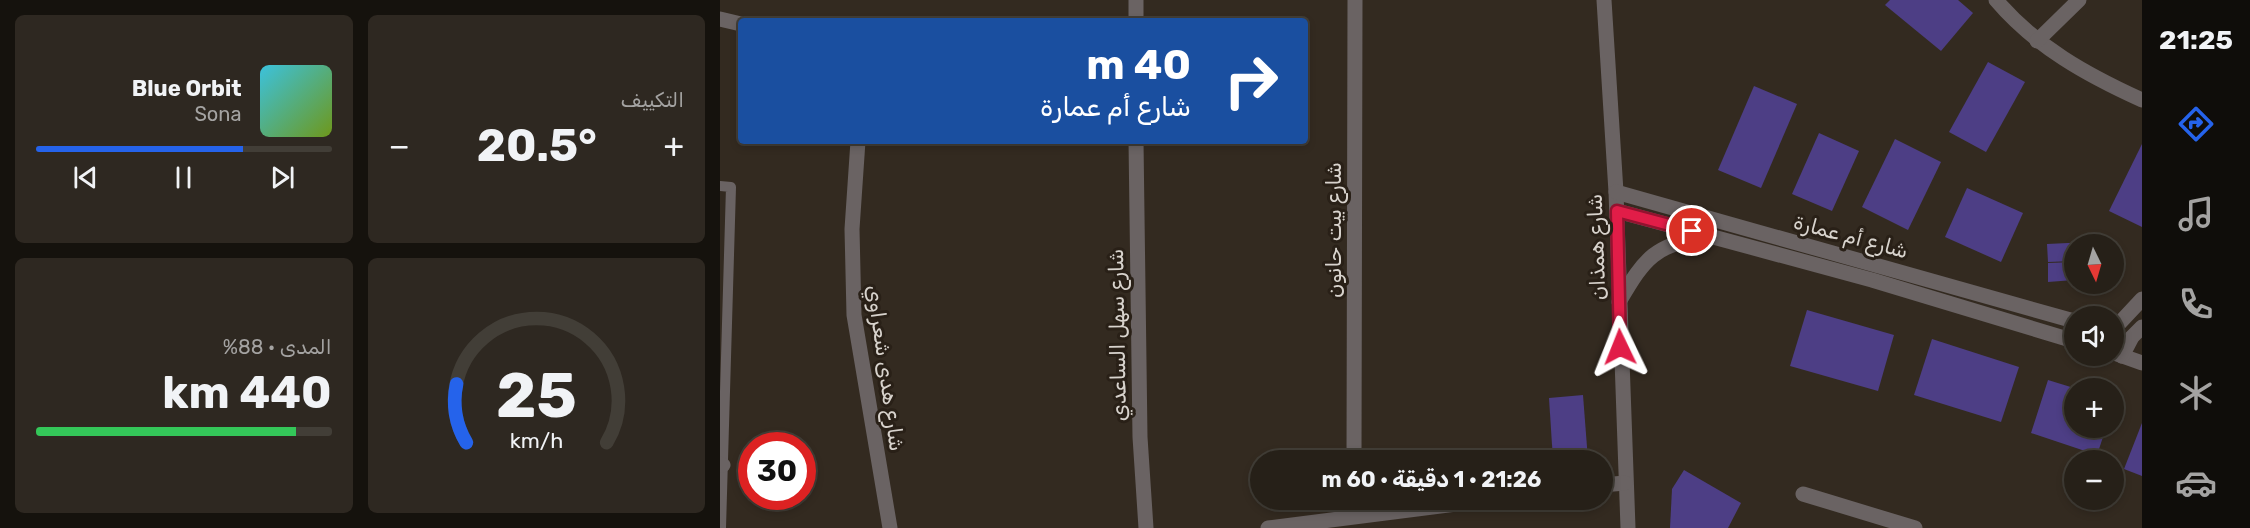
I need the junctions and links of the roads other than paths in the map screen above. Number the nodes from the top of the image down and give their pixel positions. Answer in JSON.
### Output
{"nodes":[{"id":1,"x":1136,"y":0,"type":"edge"},
{"id":2,"x":1355,"y":0,"type":"edge"},
{"id":3,"x":1604,"y":0,"type":"edge"},
{"id":4,"x":1996,"y":0,"type":"edge"},
{"id":5,"x":2079,"y":0,"type":"edge"},
{"id":6,"x":1136,"y":18,"type":"edge"},
{"id":7,"x":720,"y":19,"type":"edge"},
{"id":8,"x":738,"y":23,"type":"edge"},
{"id":9,"x":2037,"y":41,"type":"junction"},
{"id":10,"x":2142,"y":100,"type":"edge"},
{"id":11,"x":858,"y":144,"type":"edge"},
{"id":12,"x":1136,"y":144,"type":"edge"},
{"id":13,"x":720,"y":186,"type":"edge"},
{"id":14,"x":1616,"y":192,"type":"junction"},
{"id":15,"x":1617,"y":211,"type":"junction"},
{"id":16,"x":1710,"y":236,"type":"junction"},
{"id":17,"x":2142,"y":299,"type":"edge"},
{"id":18,"x":1619,"y":302,"type":"junction"},
{"id":19,"x":2064,"y":318,"type":"edge"},
{"id":20,"x":2124,"y":320,"type":"edge"},
{"id":21,"x":2124,"y":333,"type":"edge"},
{"id":22,"x":2139,"y":335,"type":"edge"},
{"id":23,"x":2064,"y":338,"type":"edge"},
{"id":24,"x":2124,"y":349,"type":"edge"},
{"id":25,"x":2124,"y":356,"type":"edge"},
{"id":26,"x":2142,"y":363,"type":"edge"},
{"id":27,"x":1354,"y":450,"type":"edge"},
{"id":28,"x":721,"y":464,"type":"edge"},
{"id":29,"x":1625,"y":483,"type":"junction"},
{"id":30,"x":1613,"y":484,"type":"edge"},
{"id":31,"x":1803,"y":494,"type":"dead end"},
{"id":32,"x":1354,"y":510,"type":"edge"},
{"id":33,"x":1404,"y":510,"type":"edge"},
{"id":34,"x":1354,"y":516,"type":"junction"},
{"id":35,"x":721,"y":528,"type":"edge"},
{"id":36,"x":890,"y":528,"type":"edge"},
{"id":37,"x":1146,"y":528,"type":"edge"},
{"id":38,"x":1268,"y":528,"type":"edge"},
{"id":39,"x":1628,"y":528,"type":"edge"},
{"id":40,"x":1915,"y":528,"type":"edge"}],
"edges":[{"from":1,"to":6,"type":"street"},
{"from":2,"to":27,"type":"street","name":"شارع بيت حانون"},
{"from":3,"to":14,"type":"street","name":"شارع همذان"},
{"from":4,"to":9,"type":"street"},
{"from":5,"to":9,"type":"street"},
{"from":7,"to":8,"type":"street"},
{"from":9,"to":10,"type":"street"},
{"from":11,"to":36,"type":"street","name":"شارع هدى شعراوي"},
{"from":12,"to":37,"type":"street","name":"شارع سهل الساعدي"},
{"from":13,"to":28,"type":"lane"},
{"from":14,"to":15,"type":"street","name":"شارع همذان"},
{"from":14,"to":19,"type":"street","name":"شارع أم عمارة"},
{"from":15,"to":16,"type":"street","name":"شارع أم عمارة"},
{"from":15,"to":18,"type":"street","name":"شارع همذان"},
{"from":16,"to":18,"type":"street"},
{"from":16,"to":23,"type":"street","name":"شارع أم عمارة"},
{"from":17,"to":20,"type":"street"},
{"from":18,"to":29,"type":"street","name":"شارع همذان"},
{"from":21,"to":22,"type":"street"},
{"from":22,"to":24,"type":"street"},
{"from":25,"to":26,"type":"street"},
{"from":28,"to":35,"type":"lane"},
{"from":29,"to":30,"type":"street"},
{"from":29,"to":39,"type":"street","name":"شارع همذان"},
{"from":31,"to":40,"type":"street"},
{"from":32,"to":34,"type":"street"},
{"from":33,"to":34,"type":"street"},
{"from":34,"to":38,"type":"street"}]}
